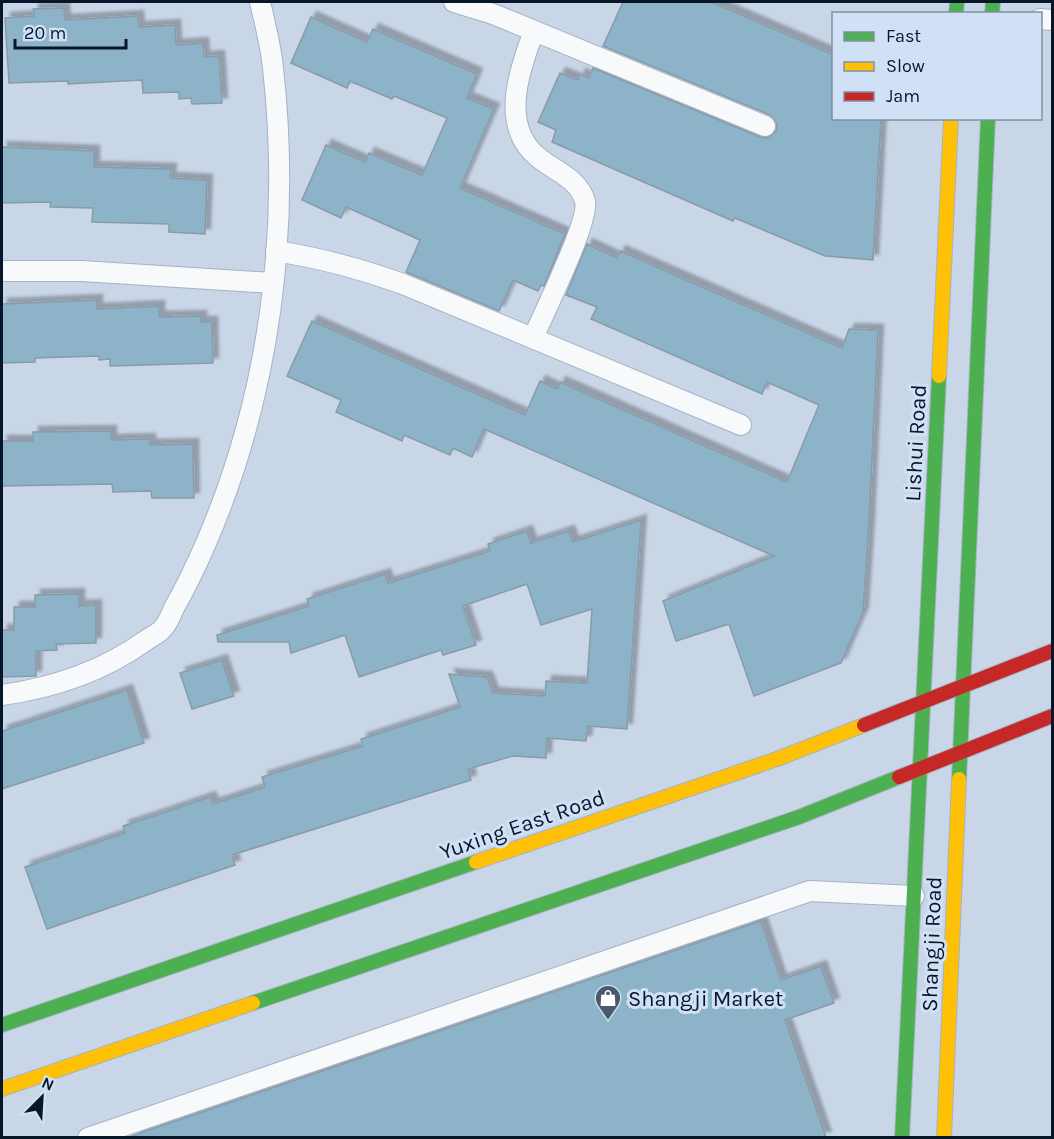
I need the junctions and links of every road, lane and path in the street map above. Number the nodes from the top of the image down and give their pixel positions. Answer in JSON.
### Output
{"nodes":[{"id":1,"x":261,"y":2,"type":"edge"},
{"id":2,"x":454,"y":2,"type":"edge"},
{"id":3,"x":534,"y":31,"type":"junction"},
{"id":4,"x":951,"y":120,"type":"edge"},
{"id":5,"x":988,"y":120,"type":"edge"},
{"id":6,"x":765,"y":126,"type":"dead end"},
{"id":7,"x":276,"y":251,"type":"junction"},
{"id":8,"x":2,"y":271,"type":"edge"},
{"id":9,"x":273,"y":284,"type":"junction"},
{"id":10,"x":533,"y":338,"type":"junction"},
{"id":11,"x":741,"y":425,"type":"dead end"},
{"id":12,"x":1053,"y":651,"type":"edge"},
{"id":13,"x":963,"y":687,"type":"junction"},
{"id":14,"x":2,"y":695,"type":"edge"},
{"id":15,"x":923,"y":702,"type":"junction"},
{"id":16,"x":1053,"y":716,"type":"edge"},
{"id":17,"x":960,"y":752,"type":"junction"},
{"id":18,"x":920,"y":769,"type":"junction"},
{"id":19,"x":914,"y":896,"type":"junction"},
{"id":20,"x":2,"y":1025,"type":"edge"},
{"id":21,"x":2,"y":1089,"type":"edge"},
{"id":22,"x":88,"y":1137,"type":"edge"},
{"id":23,"x":902,"y":1137,"type":"edge"},
{"id":24,"x":944,"y":1137,"type":"edge"}],
"edges":[{"from":1,"to":7,"type":"lane"},
{"from":2,"to":3,"type":"lane"},
{"from":3,"to":6,"type":"lane"},
{"from":3,"to":10,"type":"lane"},
{"from":4,"to":15,"type":"main road","name":"Lishui Road"},
{"from":5,"to":13,"type":"main road"},
{"from":7,"to":9,"type":"lane"},
{"from":7,"to":10,"type":"lane"},
{"from":8,"to":9,"type":"lane"},
{"from":9,"to":14,"type":"lane"},
{"from":10,"to":11,"type":"lane"},
{"from":12,"to":13,"type":"main road","name":"Yuxing East Road"},
{"from":13,"to":15,"type":"main road","name":"Yuxing East Road"},
{"from":13,"to":17,"type":"main road"},
{"from":15,"to":18,"type":"main road","name":"Lishui Road"},
{"from":15,"to":20,"type":"main road","name":"Yuxing East Road"},
{"from":16,"to":17,"type":"main road"},
{"from":17,"to":18,"type":"main road"},
{"from":17,"to":24,"type":"main road","name":"Shangji Road"},
{"from":18,"to":19,"type":"main road","name":"Shangji Road"},
{"from":18,"to":21,"type":"main road"},
{"from":19,"to":22,"type":"lane"},
{"from":19,"to":23,"type":"main road","name":"Shangji Road"}]}
